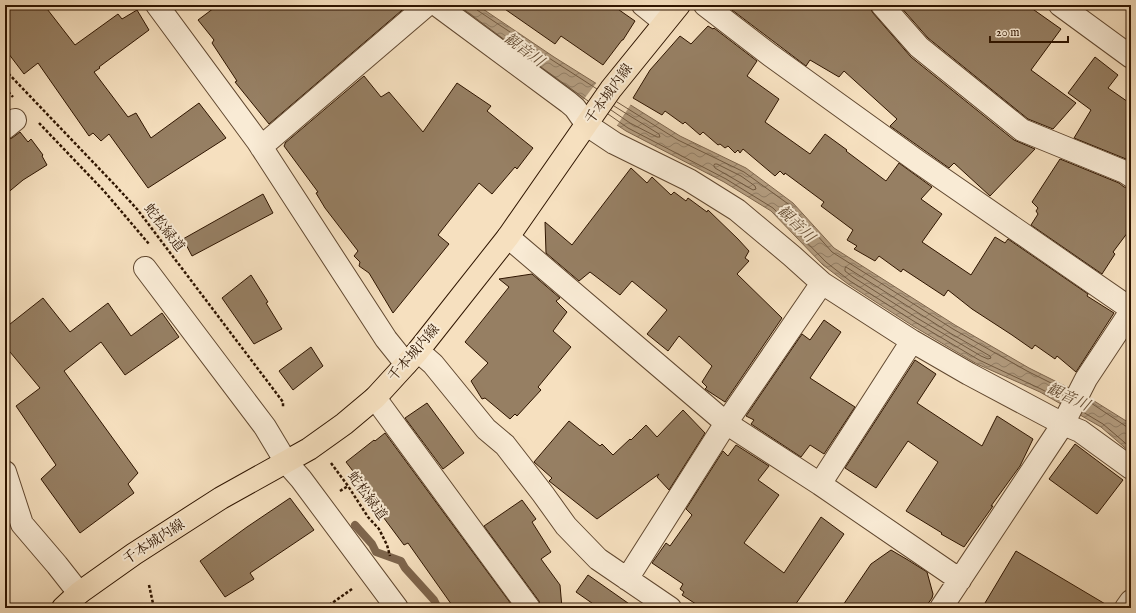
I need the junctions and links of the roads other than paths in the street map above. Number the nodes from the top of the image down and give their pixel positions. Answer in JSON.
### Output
{"nodes":[{"id":1,"x":157,"y":5,"type":"edge"},
{"id":2,"x":427,"y":5,"type":"edge"},
{"id":3,"x":437,"y":5,"type":"edge"},
{"id":4,"x":643,"y":5,"type":"edge"},
{"id":5,"x":679,"y":5,"type":"edge"},
{"id":6,"x":705,"y":5,"type":"edge"},
{"id":7,"x":882,"y":5,"type":"edge"},
{"id":8,"x":1060,"y":5,"type":"edge"},
{"id":9,"x":664,"y":22,"type":"junction"},
{"id":10,"x":1131,"y":56,"type":"edge"},
{"id":11,"x":591,"y":119,"type":"junction"},
{"id":12,"x":261,"y":147,"type":"junction"},
{"id":13,"x":1131,"y":176,"type":"edge"},
{"id":14,"x":508,"y":237,"type":"junction"},
{"id":15,"x":145,"y":268,"type":"dead end"},
{"id":16,"x":822,"y":283,"type":"junction"},
{"id":17,"x":1131,"y":310,"type":"edge"},
{"id":18,"x":912,"y":341,"type":"junction"},
{"id":19,"x":412,"y":357,"type":"junction"},
{"id":20,"x":375,"y":398,"type":"junction"},
{"id":21,"x":726,"y":423,"type":"junction"},
{"id":22,"x":1063,"y":424,"type":"junction"},
{"id":23,"x":286,"y":462,"type":"junction"},
{"id":24,"x":1131,"y":468,"type":"edge"},
{"id":25,"x":5,"y":472,"type":"edge"},
{"id":26,"x":820,"y":484,"type":"junction"},
{"id":27,"x":13,"y":522,"type":"edge"},
{"id":28,"x":627,"y":579,"type":"junction"},
{"id":29,"x":960,"y":580,"type":"junction"},
{"id":30,"x":79,"y":593,"type":"junction"},
{"id":31,"x":1131,"y":601,"type":"edge"},
{"id":32,"x":63,"y":608,"type":"edge"},
{"id":33,"x":397,"y":608,"type":"edge"},
{"id":34,"x":529,"y":608,"type":"edge"},
{"id":35,"x":670,"y":608,"type":"edge"},
{"id":36,"x":941,"y":608,"type":"edge"},
{"id":37,"x":1126,"y":608,"type":"edge"}],
"edges":[{"from":1,"to":12,"type":"street"},
{"from":2,"to":12,"type":"street"},
{"from":3,"to":11,"type":"street"},
{"from":4,"to":9,"type":"street"},
{"from":5,"to":9,"type":"main road","name":"千本城内線"},
{"from":6,"to":17,"type":"street"},
{"from":7,"to":13,"type":"street"},
{"from":8,"to":10,"type":"street"},
{"from":9,"to":11,"type":"main road","name":"千本城内線"},
{"from":11,"to":14,"type":"main road","name":"千本城内線"},
{"from":11,"to":16,"type":"street"},
{"from":12,"to":19,"type":"street"},
{"from":14,"to":19,"type":"main road","name":"千本城内線"},
{"from":14,"to":21,"type":"street"},
{"from":15,"to":23,"type":"street"},
{"from":16,"to":18,"type":"street"},
{"from":16,"to":21,"type":"street"},
{"from":17,"to":22,"type":"street"},
{"from":18,"to":22,"type":"street"},
{"from":18,"to":26,"type":"street"},
{"from":19,"to":20,"type":"main road","name":"千本城内線"},
{"from":19,"to":28,"type":"street"},
{"from":20,"to":23,"type":"main road","name":"千本城内線"},
{"from":20,"to":34,"type":"street"},
{"from":21,"to":26,"type":"street"},
{"from":21,"to":28,"type":"street"},
{"from":22,"to":24,"type":"street"},
{"from":22,"to":29,"type":"street"},
{"from":23,"to":30,"type":"main road","name":"千本城内線"},
{"from":23,"to":33,"type":"street"},
{"from":25,"to":27,"type":"street"},
{"from":26,"to":29,"type":"street"},
{"from":27,"to":30,"type":"street"},
{"from":28,"to":35,"type":"street"},
{"from":29,"to":36,"type":"street"},
{"from":30,"to":32,"type":"main road","name":"千本城内線"},
{"from":31,"to":37,"type":"street"}]}
